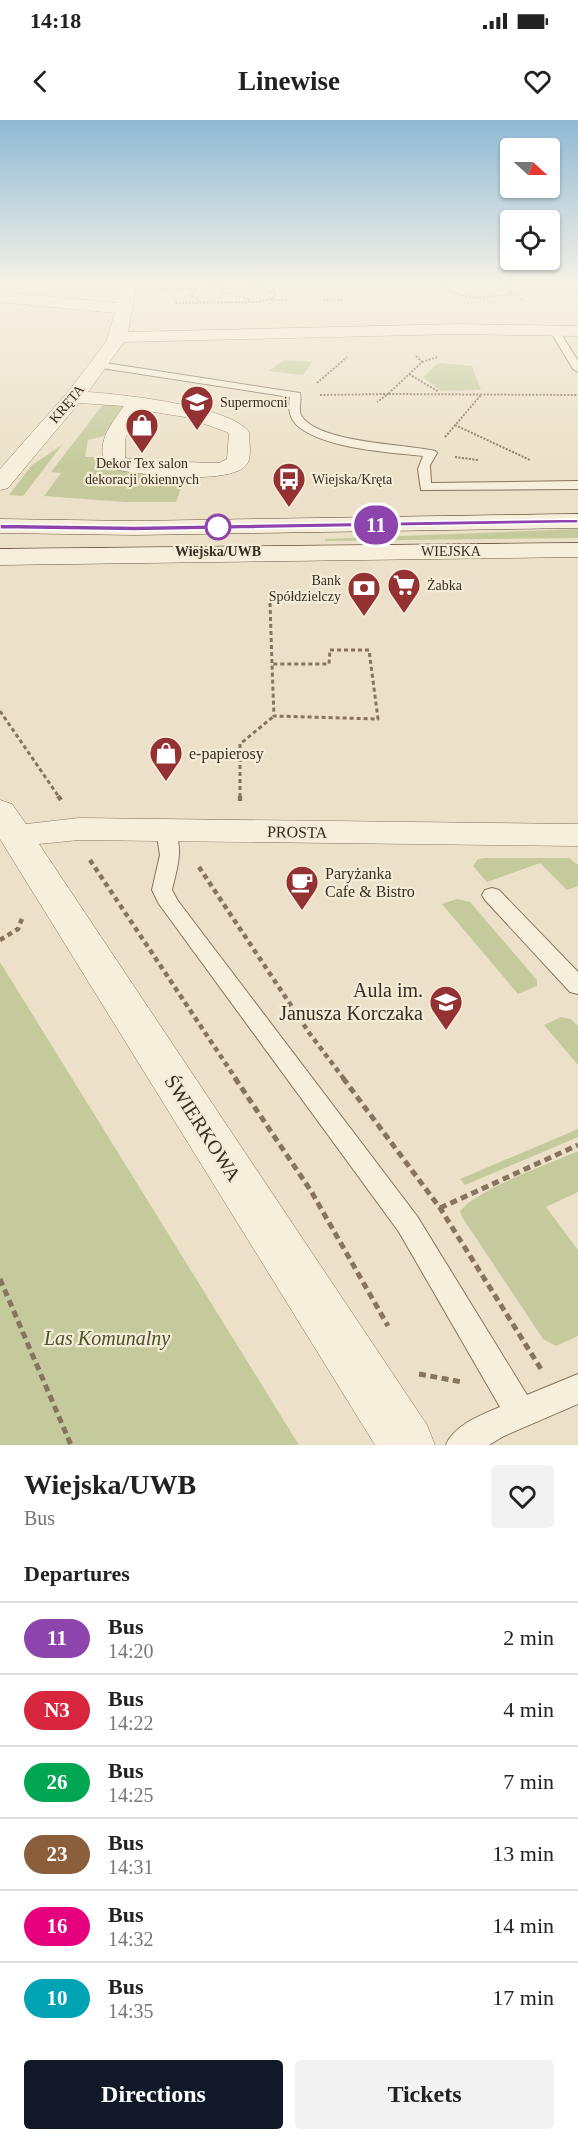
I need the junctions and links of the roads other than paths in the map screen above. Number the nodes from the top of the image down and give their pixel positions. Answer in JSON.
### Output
{"nodes":[{"id":1,"x":113,"y":344,"type":"edge"},
{"id":2,"x":563,"y":344,"type":"edge"},
{"id":3,"x":99,"y":365,"type":"junction"},
{"id":4,"x":578,"y":369,"type":"edge"},
{"id":5,"x":74,"y":397,"type":"junction"},
{"id":6,"x":137,"y":401,"type":"junction"},
{"id":7,"x":0,"y":483,"type":"edge"},
{"id":8,"x":578,"y":485,"type":"edge"},
{"id":9,"x":578,"y":521,"type":"edge"},
{"id":10,"x":0,"y":526,"type":"edge"},
{"id":11,"x":135,"y":528,"type":"junction"},
{"id":12,"x":578,"y":550,"type":"edge"},
{"id":13,"x":128,"y":555,"type":"junction"},
{"id":14,"x":0,"y":557,"type":"edge"},
{"id":15,"x":8,"y":824,"type":"edge"},
{"id":16,"x":165,"y":830,"type":"junction"},
{"id":17,"x":574,"y":840,"type":"edge"},
{"id":18,"x":492,"y":895,"type":"dead end"},
{"id":19,"x":578,"y":986,"type":"edge"},
{"id":20,"x":578,"y":1389,"type":"edge"},
{"id":21,"x":521,"y":1413,"type":"junction"},
{"id":22,"x":407,"y":1445,"type":"edge"},
{"id":23,"x":461,"y":1445,"type":"edge"}],
"edges":[{"from":1,"to":3,"type":"street","name":"KRĘTA"},
{"from":2,"to":4,"type":"lane"},
{"from":3,"to":5,"type":"street","name":"KRĘTA"},
{"from":3,"to":8,"type":"lane"},
{"from":5,"to":6,"type":"street"},
{"from":5,"to":7,"type":"street","name":"KRĘTA"},
{"from":6,"to":6,"type":"street"},
{"from":9,"to":11,"type":"street","name":"WIEJSKA"},
{"from":10,"to":11,"type":"street","name":"WIEJSKA"},
{"from":11,"to":13,"type":"street"},
{"from":12,"to":13,"type":"street","name":"WIEJSKA"},
{"from":13,"to":14,"type":"street","name":"WIEJSKA"},
{"from":15,"to":16,"type":"street","name":"PROSTA"},
{"from":15,"to":22,"type":"street","name":"ŚWIERKOWA"},
{"from":16,"to":17,"type":"street","name":"PROSTA"},
{"from":16,"to":21,"type":"lane"},
{"from":18,"to":19,"type":"lane"},
{"from":20,"to":21,"type":"lane"},
{"from":21,"to":23,"type":"lane"}]}
